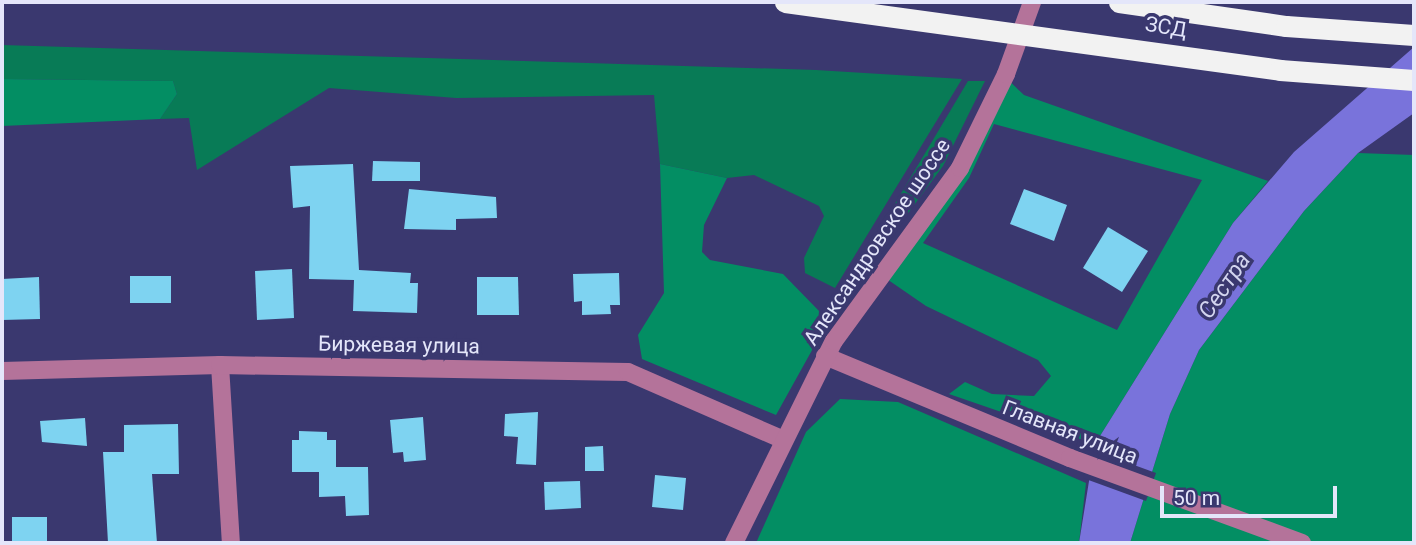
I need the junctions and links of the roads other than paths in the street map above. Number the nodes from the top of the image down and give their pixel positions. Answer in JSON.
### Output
{"nodes":[{"id":1,"x":785,"y":2,"type":"edge"},
{"id":2,"x":1032,"y":2,"type":"edge"},
{"id":3,"x":1119,"y":2,"type":"edge"},
{"id":4,"x":1414,"y":35,"type":"edge"},
{"id":5,"x":1414,"y":80,"type":"edge"},
{"id":6,"x":825,"y":356,"type":"junction"},
{"id":7,"x":220,"y":365,"type":"junction"},
{"id":8,"x":2,"y":371,"type":"edge"},
{"id":9,"x":781,"y":439,"type":"junction"},
{"id":10,"x":231,"y":543,"type":"edge"},
{"id":11,"x":734,"y":543,"type":"edge"},
{"id":12,"x":1302,"y":543,"type":"edge"}],
"edges":[{"from":1,"to":5,"type":"highway","name":"ЗСД","bridge":true},
{"from":2,"to":6,"type":"street","name":"Александровское шоссе"},
{"from":3,"to":4,"type":"highway","name":"ЗСД"},
{"from":6,"to":9,"type":"street","name":"Александровское шоссе"},
{"from":6,"to":12,"type":"street","name":"Главная улица"},
{"from":7,"to":8,"type":"street","name":"Биржевая улица"},
{"from":7,"to":9,"type":"street","name":"Биржевая улица"},
{"from":7,"to":10,"type":"street"},
{"from":9,"to":11,"type":"street","name":"Александровское шоссе"}]}
